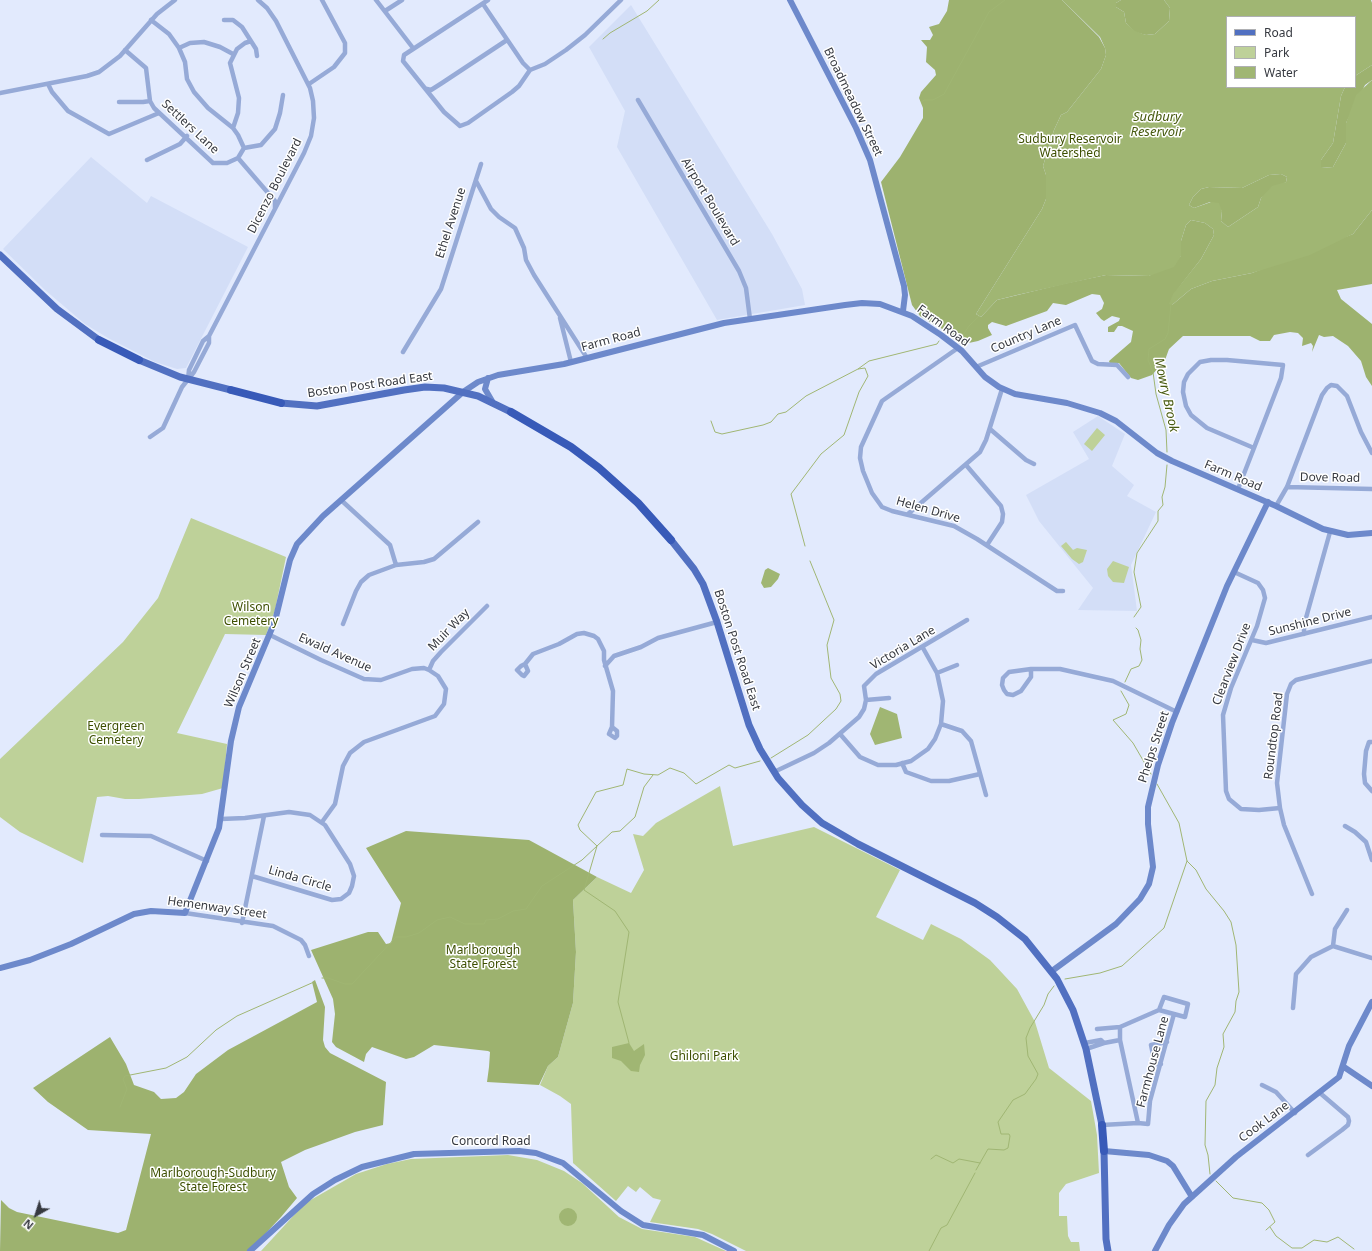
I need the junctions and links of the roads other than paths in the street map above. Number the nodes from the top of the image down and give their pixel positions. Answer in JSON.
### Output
{"nodes":[{"id":1,"x":162,"y":0,"type":"edge"},
{"id":2,"x":175,"y":0,"type":"edge"},
{"id":3,"x":258,"y":0,"type":"edge"},
{"id":4,"x":322,"y":0,"type":"edge"},
{"id":5,"x":376,"y":0,"type":"edge"},
{"id":6,"x":402,"y":0,"type":"edge"},
{"id":7,"x":488,"y":0,"type":"edge"},
{"id":8,"x":621,"y":0,"type":"edge"},
{"id":9,"x":790,"y":0,"type":"edge"},
{"id":10,"x":483,"y":4,"type":"junction"},
{"id":11,"x":166,"y":6,"type":"junction"},
{"id":12,"x":385,"y":11,"type":"junction"},
{"id":13,"x":151,"y":20,"type":"junction"},
{"id":14,"x":224,"y":20,"type":"dead end"},
{"id":15,"x":507,"y":40,"type":"junction"},
{"id":16,"x":251,"y":41,"type":"junction"},
{"id":17,"x":179,"y":48,"type":"junction"},
{"id":18,"x":414,"y":48,"type":"junction"},
{"id":19,"x":125,"y":50,"type":"junction"},
{"id":20,"x":233,"y":54,"type":"junction"},
{"id":21,"x":257,"y":56,"type":"dead end"},
{"id":22,"x":530,"y":70,"type":"junction"},
{"id":23,"x":48,"y":84,"type":"junction"},
{"id":24,"x":309,"y":84,"type":"junction"},
{"id":25,"x":427,"y":89,"type":"junction"},
{"id":26,"x":0,"y":93,"type":"edge"},
{"id":27,"x":283,"y":95,"type":"dead end"},
{"id":28,"x":638,"y":100,"type":"dead end"},
{"id":29,"x":150,"y":101,"type":"junction"},
{"id":30,"x":119,"y":102,"type":"dead end"},
{"id":31,"x":159,"y":113,"type":"junction"},
{"id":32,"x":233,"y":128,"type":"junction"},
{"id":33,"x":187,"y":136,"type":"junction"},
{"id":34,"x":244,"y":148,"type":"junction"},
{"id":35,"x":238,"y":158,"type":"junction"},
{"id":36,"x":147,"y":160,"type":"dead end"},
{"id":37,"x":481,"y":164,"type":"dead end"},
{"id":38,"x":476,"y":181,"type":"junction"},
{"id":39,"x":275,"y":208,"type":"junction"},
{"id":40,"x":0,"y":255,"type":"edge"},
{"id":41,"x":903,"y":312,"type":"junction"},
{"id":42,"x":560,"y":314,"type":"junction"},
{"id":43,"x":750,"y":319,"type":"junction"},
{"id":44,"x":99,"y":340,"type":"joint"},
{"id":45,"x":958,"y":348,"type":"junction"},
{"id":46,"x":403,"y":352,"type":"dead end"},
{"id":47,"x":587,"y":358,"type":"junction"},
{"id":48,"x":138,"y":360,"type":"joint"},
{"id":49,"x":571,"y":362,"type":"junction"},
{"id":50,"x":976,"y":367,"type":"junction"},
{"id":51,"x":1128,"y":377,"type":"dead end"},
{"id":52,"x":488,"y":378,"type":"junction"},
{"id":53,"x":188,"y":379,"type":"junction"},
{"id":54,"x":1002,"y":389,"type":"junction"},
{"id":55,"x":231,"y":390,"type":"joint"},
{"id":56,"x":463,"y":392,"type":"junction"},
{"id":57,"x":492,"y":401,"type":"junction"},
{"id":58,"x":281,"y":403,"type":"joint"},
{"id":59,"x":511,"y":412,"type":"joint"},
{"id":60,"x":990,"y":429,"type":"junction"},
{"id":61,"x":150,"y":437,"type":"dead end"},
{"id":62,"x":1254,"y":448,"type":"junction"},
{"id":63,"x":1372,"y":453,"type":"edge"},
{"id":64,"x":1034,"y":464,"type":"dead end"},
{"id":65,"x":966,"y":465,"type":"junction"},
{"id":66,"x":1287,"y":487,"type":"junction"},
{"id":67,"x":1372,"y":488,"type":"edge"},
{"id":68,"x":1238,"y":489,"type":"junction"},
{"id":69,"x":341,"y":500,"type":"junction"},
{"id":70,"x":1268,"y":502,"type":"junction"},
{"id":71,"x":1276,"y":506,"type":"junction"},
{"id":72,"x":908,"y":514,"type":"junction"},
{"id":73,"x":478,"y":522,"type":"dead end"},
{"id":74,"x":1330,"y":532,"type":"junction"},
{"id":75,"x":1372,"y":533,"type":"edge"},
{"id":76,"x":671,"y":540,"type":"joint"},
{"id":77,"x":987,"y":546,"type":"junction"},
{"id":78,"x":396,"y":565,"type":"junction"},
{"id":79,"x":1234,"y":572,"type":"junction"},
{"id":80,"x":1063,"y":591,"type":"dead end"},
{"id":81,"x":487,"y":606,"type":"dead end"},
{"id":82,"x":1372,"y":617,"type":"edge"},
{"id":83,"x":967,"y":620,"type":"dead end"},
{"id":84,"x":717,"y":622,"type":"junction"},
{"id":85,"x":343,"y":624,"type":"dead end"},
{"id":86,"x":1304,"y":634,"type":"junction"},
{"id":87,"x":270,"y":635,"type":"junction"},
{"id":88,"x":1252,"y":640,"type":"junction"},
{"id":89,"x":923,"y":648,"type":"junction"},
{"id":90,"x":604,"y":651,"type":"junction"},
{"id":91,"x":614,"y":656,"type":"junction"},
{"id":92,"x":1372,"y":661,"type":"edge"},
{"id":93,"x":525,"y":664,"type":"dead end"},
{"id":94,"x":957,"y":665,"type":"dead end"},
{"id":95,"x":605,"y":666,"type":"junction"},
{"id":96,"x":1031,"y":669,"type":"junction"},
{"id":97,"x":430,"y":670,"type":"junction"},
{"id":98,"x":937,"y":673,"type":"junction"},
{"id":99,"x":889,"y":698,"type":"dead end"},
{"id":100,"x":866,"y":700,"type":"junction"},
{"id":101,"x":1176,"y":712,"type":"junction"},
{"id":102,"x":941,"y":724,"type":"junction"},
{"id":103,"x":612,"y":727,"type":"dead end"},
{"id":104,"x":840,"y":734,"type":"junction"},
{"id":105,"x":1372,"y":742,"type":"edge"},
{"id":106,"x":902,"y":763,"type":"junction"},
{"id":107,"x":774,"y":772,"type":"junction"},
{"id":108,"x":980,"y":774,"type":"junction"},
{"id":109,"x":1372,"y":791,"type":"edge"},
{"id":110,"x":986,"y":795,"type":"dead end"},
{"id":111,"x":1280,"y":808,"type":"junction"},
{"id":112,"x":264,"y":816,"type":"junction"},
{"id":113,"x":221,"y":819,"type":"junction"},
{"id":114,"x":322,"y":822,"type":"junction"},
{"id":115,"x":1345,"y":826,"type":"dead end"},
{"id":116,"x":102,"y":836,"type":"dead end"},
{"id":117,"x":1372,"y":860,"type":"edge"},
{"id":118,"x":207,"y":861,"type":"junction"},
{"id":119,"x":252,"y":876,"type":"junction"},
{"id":120,"x":1312,"y":894,"type":"dead end"},
{"id":121,"x":1347,"y":910,"type":"dead end"},
{"id":122,"x":185,"y":913,"type":"junction"},
{"id":123,"x":242,"y":923,"type":"junction"},
{"id":124,"x":1333,"y":946,"type":"junction"},
{"id":125,"x":309,"y":956,"type":"dead end"},
{"id":126,"x":1372,"y":958,"type":"edge"},
{"id":127,"x":0,"y":968,"type":"edge"},
{"id":128,"x":1052,"y":971,"type":"junction"},
{"id":129,"x":1372,"y":1002,"type":"edge"},
{"id":130,"x":1293,"y":1008,"type":"dead end"},
{"id":131,"x":1158,"y":1010,"type":"junction"},
{"id":132,"x":1174,"y":1014,"type":"junction"},
{"id":133,"x":1120,"y":1027,"type":"junction"},
{"id":134,"x":1097,"y":1029,"type":"dead end"},
{"id":135,"x":1120,"y":1040,"type":"junction"},
{"id":136,"x":1167,"y":1042,"type":"junction"},
{"id":137,"x":1085,"y":1046,"type":"junction"},
{"id":138,"x":1161,"y":1064,"type":"junction"},
{"id":139,"x":1344,"y":1067,"type":"junction"},
{"id":140,"x":1262,"y":1085,"type":"dead end"},
{"id":141,"x":1372,"y":1086,"type":"edge"},
{"id":142,"x":1320,"y":1093,"type":"junction"},
{"id":143,"x":1295,"y":1113,"type":"junction"},
{"id":144,"x":1138,"y":1123,"type":"junction"},
{"id":145,"x":1102,"y":1126,"type":"junction"},
{"id":146,"x":1104,"y":1151,"type":"junction"},
{"id":147,"x":1308,"y":1155,"type":"dead end"},
{"id":148,"x":1192,"y":1197,"type":"junction"},
{"id":149,"x":1106,"y":1239,"type":"junction"},
{"id":150,"x":250,"y":1251,"type":"edge"},
{"id":151,"x":734,"y":1251,"type":"edge"},
{"id":152,"x":1104,"y":1251,"type":"edge"},
{"id":153,"x":1108,"y":1251,"type":"edge"},
{"id":154,"x":1155,"y":1251,"type":"edge"}],
"edges":[{"from":1,"to":11,"type":"street"},
{"from":2,"to":11,"type":"street"},
{"from":3,"to":24,"type":"street","name":"Dicenzo Boulevard"},
{"from":4,"to":24,"type":"street"},
{"from":5,"to":12,"type":"street"},
{"from":6,"to":12,"type":"street"},
{"from":7,"to":10,"type":"street"},
{"from":8,"to":22,"type":"street"},
{"from":9,"to":41,"type":"street","name":"Broadmeadow Street"},
{"from":10,"to":15,"type":"street"},
{"from":10,"to":18,"type":"street"},
{"from":11,"to":13,"type":"street"},
{"from":12,"to":18,"type":"street"},
{"from":13,"to":17,"type":"street"},
{"from":13,"to":19,"type":"street"},
{"from":14,"to":16,"type":"street"},
{"from":15,"to":22,"type":"street"},
{"from":15,"to":25,"type":"street"},
{"from":16,"to":20,"type":"street"},
{"from":16,"to":21,"type":"street"},
{"from":17,"to":20,"type":"street"},
{"from":17,"to":32,"type":"street"},
{"from":18,"to":25,"type":"street"},
{"from":19,"to":23,"type":"street"},
{"from":19,"to":29,"type":"street","name":"Settlers Lane"},
{"from":20,"to":32,"type":"street"},
{"from":22,"to":25,"type":"street"},
{"from":23,"to":26,"type":"street"},
{"from":23,"to":31,"type":"street"},
{"from":24,"to":39,"type":"street","name":"Dicenzo Boulevard"},
{"from":27,"to":34,"type":"street"},
{"from":28,"to":43,"type":"street","name":"Airport Boulevard"},
{"from":29,"to":30,"type":"street"},
{"from":29,"to":31,"type":"street","name":"Settlers Lane"},
{"from":31,"to":33,"type":"street","name":"Settlers Lane"},
{"from":32,"to":34,"type":"street"},
{"from":33,"to":35,"type":"street","name":"Settlers Lane"},
{"from":33,"to":36,"type":"street"},
{"from":34,"to":35,"type":"street"},
{"from":35,"to":39,"type":"street"},
{"from":37,"to":38,"type":"street","name":"Ethel Avenue"},
{"from":38,"to":42,"type":"street"},
{"from":38,"to":46,"type":"street","name":"Ethel Avenue"},
{"from":39,"to":53,"type":"street","name":"Dicenzo Boulevard"},
{"from":40,"to":44,"type":"main road","name":"Boston Post Road East"},
{"from":41,"to":43,"type":"street","name":"Farm Road"},
{"from":41,"to":45,"type":"street","name":"Farm Road"},
{"from":42,"to":47,"type":"street"},
{"from":42,"to":49,"type":"street"},
{"from":43,"to":47,"type":"street","name":"Farm Road"},
{"from":44,"to":48,"type":"highway","name":"Boston Post Road East"},
{"from":45,"to":50,"type":"street","name":"Farm Road"},
{"from":45,"to":72,"type":"street","name":"Helen Drive"},
{"from":47,"to":49,"type":"street","name":"Farm Road"},
{"from":48,"to":53,"type":"main road","name":"Boston Post Road East"},
{"from":49,"to":52,"type":"street","name":"Farm Road"},
{"from":50,"to":51,"type":"street","name":"Country Lane"},
{"from":50,"to":54,"type":"street","name":"Farm Road"},
{"from":52,"to":56,"type":"street","name":"Farm Road"},
{"from":52,"to":57,"type":"street"},
{"from":53,"to":55,"type":"main road","name":"Boston Post Road East"},
{"from":53,"to":61,"type":"street","name":"Dicenzo Boulevard"},
{"from":54,"to":60,"type":"street"},
{"from":54,"to":68,"type":"street","name":"Farm Road"},
{"from":55,"to":58,"type":"highway","name":"Boston Post Road East"},
{"from":56,"to":57,"type":"main road","name":"Boston Post Road East"},
{"from":56,"to":58,"type":"main road","name":"Boston Post Road East"},
{"from":56,"to":69,"type":"street","name":"Wilson Street"},
{"from":57,"to":59,"type":"main road","name":"Boston Post Road East"},
{"from":59,"to":76,"type":"highway","name":"Boston Post Road East"},
{"from":60,"to":64,"type":"street"},
{"from":60,"to":65,"type":"street"},
{"from":62,"to":62,"type":"street"},
{"from":62,"to":68,"type":"street"},
{"from":63,"to":66,"type":"street"},
{"from":65,"to":72,"type":"street"},
{"from":65,"to":77,"type":"street"},
{"from":66,"to":67,"type":"street","name":"Dove Road"},
{"from":66,"to":71,"type":"street"},
{"from":68,"to":70,"type":"street","name":"Farm Road"},
{"from":69,"to":78,"type":"street"},
{"from":69,"to":87,"type":"street","name":"Wilson Street"},
{"from":70,"to":71,"type":"street","name":"Farm Road"},
{"from":70,"to":79,"type":"street","name":"Phelps Street"},
{"from":71,"to":74,"type":"street","name":"Farm Road"},
{"from":72,"to":77,"type":"street","name":"Helen Drive"},
{"from":73,"to":78,"type":"street"},
{"from":74,"to":75,"type":"street","name":"Farm Road"},
{"from":74,"to":86,"type":"street"},
{"from":76,"to":84,"type":"main road","name":"Boston Post Road East"},
{"from":77,"to":80,"type":"street","name":"Helen Drive"},
{"from":78,"to":85,"type":"street"},
{"from":79,"to":88,"type":"street","name":"Clearview Drive"},
{"from":79,"to":101,"type":"street","name":"Phelps Street"},
{"from":81,"to":97,"type":"street","name":"Muir Way"},
{"from":82,"to":86,"type":"street","name":"Sunshine Drive"},
{"from":83,"to":89,"type":"street","name":"Victoria Lane"},
{"from":84,"to":91,"type":"street"},
{"from":84,"to":107,"type":"main road","name":"Boston Post Road East"},
{"from":86,"to":88,"type":"street","name":"Sunshine Drive"},
{"from":87,"to":97,"type":"street","name":"Ewald Avenue"},
{"from":87,"to":113,"type":"street","name":"Wilson Street"},
{"from":88,"to":111,"type":"street","name":"Clearview Drive"},
{"from":89,"to":98,"type":"street"},
{"from":89,"to":100,"type":"street","name":"Victoria Lane"},
{"from":90,"to":91,"type":"street"},
{"from":90,"to":93,"type":"street"},
{"from":90,"to":95,"type":"street"},
{"from":91,"to":95,"type":"street"},
{"from":92,"to":111,"type":"street","name":"Roundtop Road"},
{"from":94,"to":98,"type":"street"},
{"from":95,"to":103,"type":"street"},
{"from":96,"to":96,"type":"street"},
{"from":96,"to":101,"type":"street"},
{"from":97,"to":114,"type":"street"},
{"from":98,"to":102,"type":"street"},
{"from":99,"to":100,"type":"street"},
{"from":100,"to":104,"type":"street","name":"Victoria Lane"},
{"from":101,"to":128,"type":"street","name":"Phelps Street"},
{"from":102,"to":106,"type":"street"},
{"from":102,"to":108,"type":"street"},
{"from":104,"to":106,"type":"street"},
{"from":104,"to":107,"type":"street","name":"Victoria Lane"},
{"from":105,"to":109,"type":"street"},
{"from":106,"to":108,"type":"street"},
{"from":107,"to":128,"type":"main road","name":"Boston Post Road East"},
{"from":108,"to":110,"type":"street"},
{"from":111,"to":120,"type":"street","name":"Roundtop Road"},
{"from":112,"to":113,"type":"street","name":"Linda Circle"},
{"from":112,"to":114,"type":"street","name":"Linda Circle"},
{"from":112,"to":119,"type":"street"},
{"from":113,"to":118,"type":"street","name":"Wilson Street"},
{"from":114,"to":119,"type":"street","name":"Linda Circle"},
{"from":115,"to":117,"type":"street"},
{"from":116,"to":118,"type":"street"},
{"from":118,"to":122,"type":"street","name":"Wilson Street"},
{"from":119,"to":123,"type":"street"},
{"from":121,"to":124,"type":"street"},
{"from":122,"to":123,"type":"street","name":"Hemenway Street"},
{"from":122,"to":127,"type":"street","name":"Hemenway Street"},
{"from":123,"to":125,"type":"street","name":"Hemenway Street"},
{"from":124,"to":126,"type":"street"},
{"from":124,"to":130,"type":"street"},
{"from":128,"to":137,"type":"main road","name":"Boston Post Road East"},
{"from":129,"to":139,"type":"street","name":"Cook Lane"},
{"from":131,"to":132,"type":"street"},
{"from":131,"to":132,"type":"street","name":"Farmhouse Lane"},
{"from":131,"to":133,"type":"street","name":"Farmhouse Lane"},
{"from":132,"to":136,"type":"street","name":"Farmhouse Lane"},
{"from":133,"to":134,"type":"street","name":"Farmhouse Lane"},
{"from":133,"to":135,"type":"street","name":"Farmhouse Lane"},
{"from":135,"to":137,"type":"street"},
{"from":135,"to":144,"type":"street","name":"Farmhouse Lane"},
{"from":136,"to":138,"type":"street","name":"Farmhouse Lane"},
{"from":136,"to":138,"type":"street"},
{"from":137,"to":145,"type":"main road","name":"Boston Post Road East"},
{"from":138,"to":144,"type":"street","name":"Farmhouse Lane"},
{"from":139,"to":141,"type":"street"},
{"from":139,"to":142,"type":"street","name":"Cook Lane"},
{"from":140,"to":143,"type":"street"},
{"from":142,"to":143,"type":"street","name":"Cook Lane"},
{"from":142,"to":147,"type":"street"},
{"from":143,"to":148,"type":"street","name":"Cook Lane"},
{"from":144,"to":145,"type":"street"},
{"from":145,"to":146,"type":"highway","name":"Boston Post Road East"},
{"from":146,"to":148,"type":"street"},
{"from":146,"to":149,"type":"main road","name":"Boston Post Road East"},
{"from":148,"to":154,"type":"street","name":"Cook Lane"},
{"from":149,"to":152,"type":"main road","name":"Boston Post Road East"},
{"from":149,"to":153,"type":"main road","name":"Boston Post Road East"},
{"from":150,"to":151,"type":"street","name":"Concord Road"}]}
